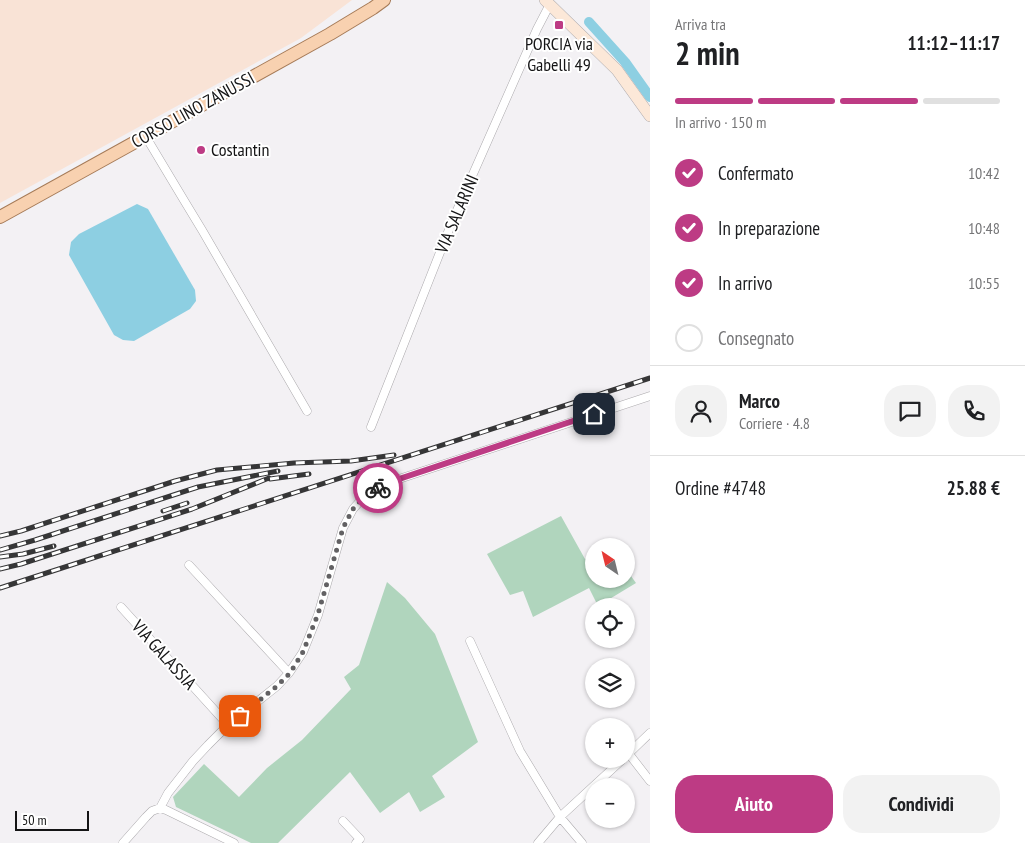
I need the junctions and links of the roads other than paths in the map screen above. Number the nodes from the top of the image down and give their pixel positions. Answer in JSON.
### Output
{"nodes":[{"id":1,"x":384,"y":0,"type":"edge"},
{"id":2,"x":548,"y":2,"type":"edge"},
{"id":3,"x":650,"y":116,"type":"edge"},
{"id":4,"x":146,"y":137,"type":"junction"},
{"id":5,"x":0,"y":217,"type":"edge"},
{"id":6,"x":650,"y":396,"type":"edge"},
{"id":7,"x":307,"y":411,"type":"dead end"},
{"id":8,"x":371,"y":427,"type":"dead end"},
{"id":9,"x":189,"y":565,"type":"dead end"},
{"id":10,"x":120,"y":607,"type":"dead end"},
{"id":11,"x":470,"y":641,"type":"dead end"},
{"id":12,"x":290,"y":673,"type":"junction"},
{"id":13,"x":228,"y":725,"type":"junction"},
{"id":14,"x":650,"y":733,"type":"edge"},
{"id":15,"x":635,"y":747,"type":"edge"},
{"id":16,"x":635,"y":765,"type":"edge"},
{"id":17,"x":613,"y":768,"type":"edge"},
{"id":18,"x":650,"y":781,"type":"edge"},
{"id":19,"x":160,"y":808,"type":"junction"},
{"id":20,"x":560,"y":817,"type":"junction"},
{"id":21,"x":343,"y":822,"type":"dead end"},
{"id":22,"x":123,"y":843,"type":"edge"},
{"id":23,"x":234,"y":843,"type":"edge"},
{"id":24,"x":356,"y":843,"type":"edge"},
{"id":25,"x":538,"y":843,"type":"edge"},
{"id":26,"x":582,"y":843,"type":"edge"}],
"edges":[{"from":1,"to":4,"type":"main road","name":"CORSO LINO ZANUSSI"},
{"from":2,"to":3,"type":"main road"},
{"from":2,"to":8,"type":"street","name":"VIA SALARINI"},
{"from":4,"to":5,"type":"main road","name":"CORSO LINO ZANUSSI"},
{"from":4,"to":7,"type":"street"},
{"from":6,"to":12,"type":"street"},
{"from":9,"to":12,"type":"street"},
{"from":10,"to":13,"type":"street","name":"VIA GALASSIA"},
{"from":11,"to":20,"type":"street"},
{"from":12,"to":13,"type":"street"},
{"from":13,"to":19,"type":"street"},
{"from":14,"to":15,"type":"street"},
{"from":16,"to":18,"type":"street"},
{"from":17,"to":20,"type":"street"},
{"from":19,"to":22,"type":"street"},
{"from":19,"to":23,"type":"street"},
{"from":20,"to":25,"type":"street"},
{"from":20,"to":26,"type":"street"},
{"from":21,"to":24,"type":"street"}]}
